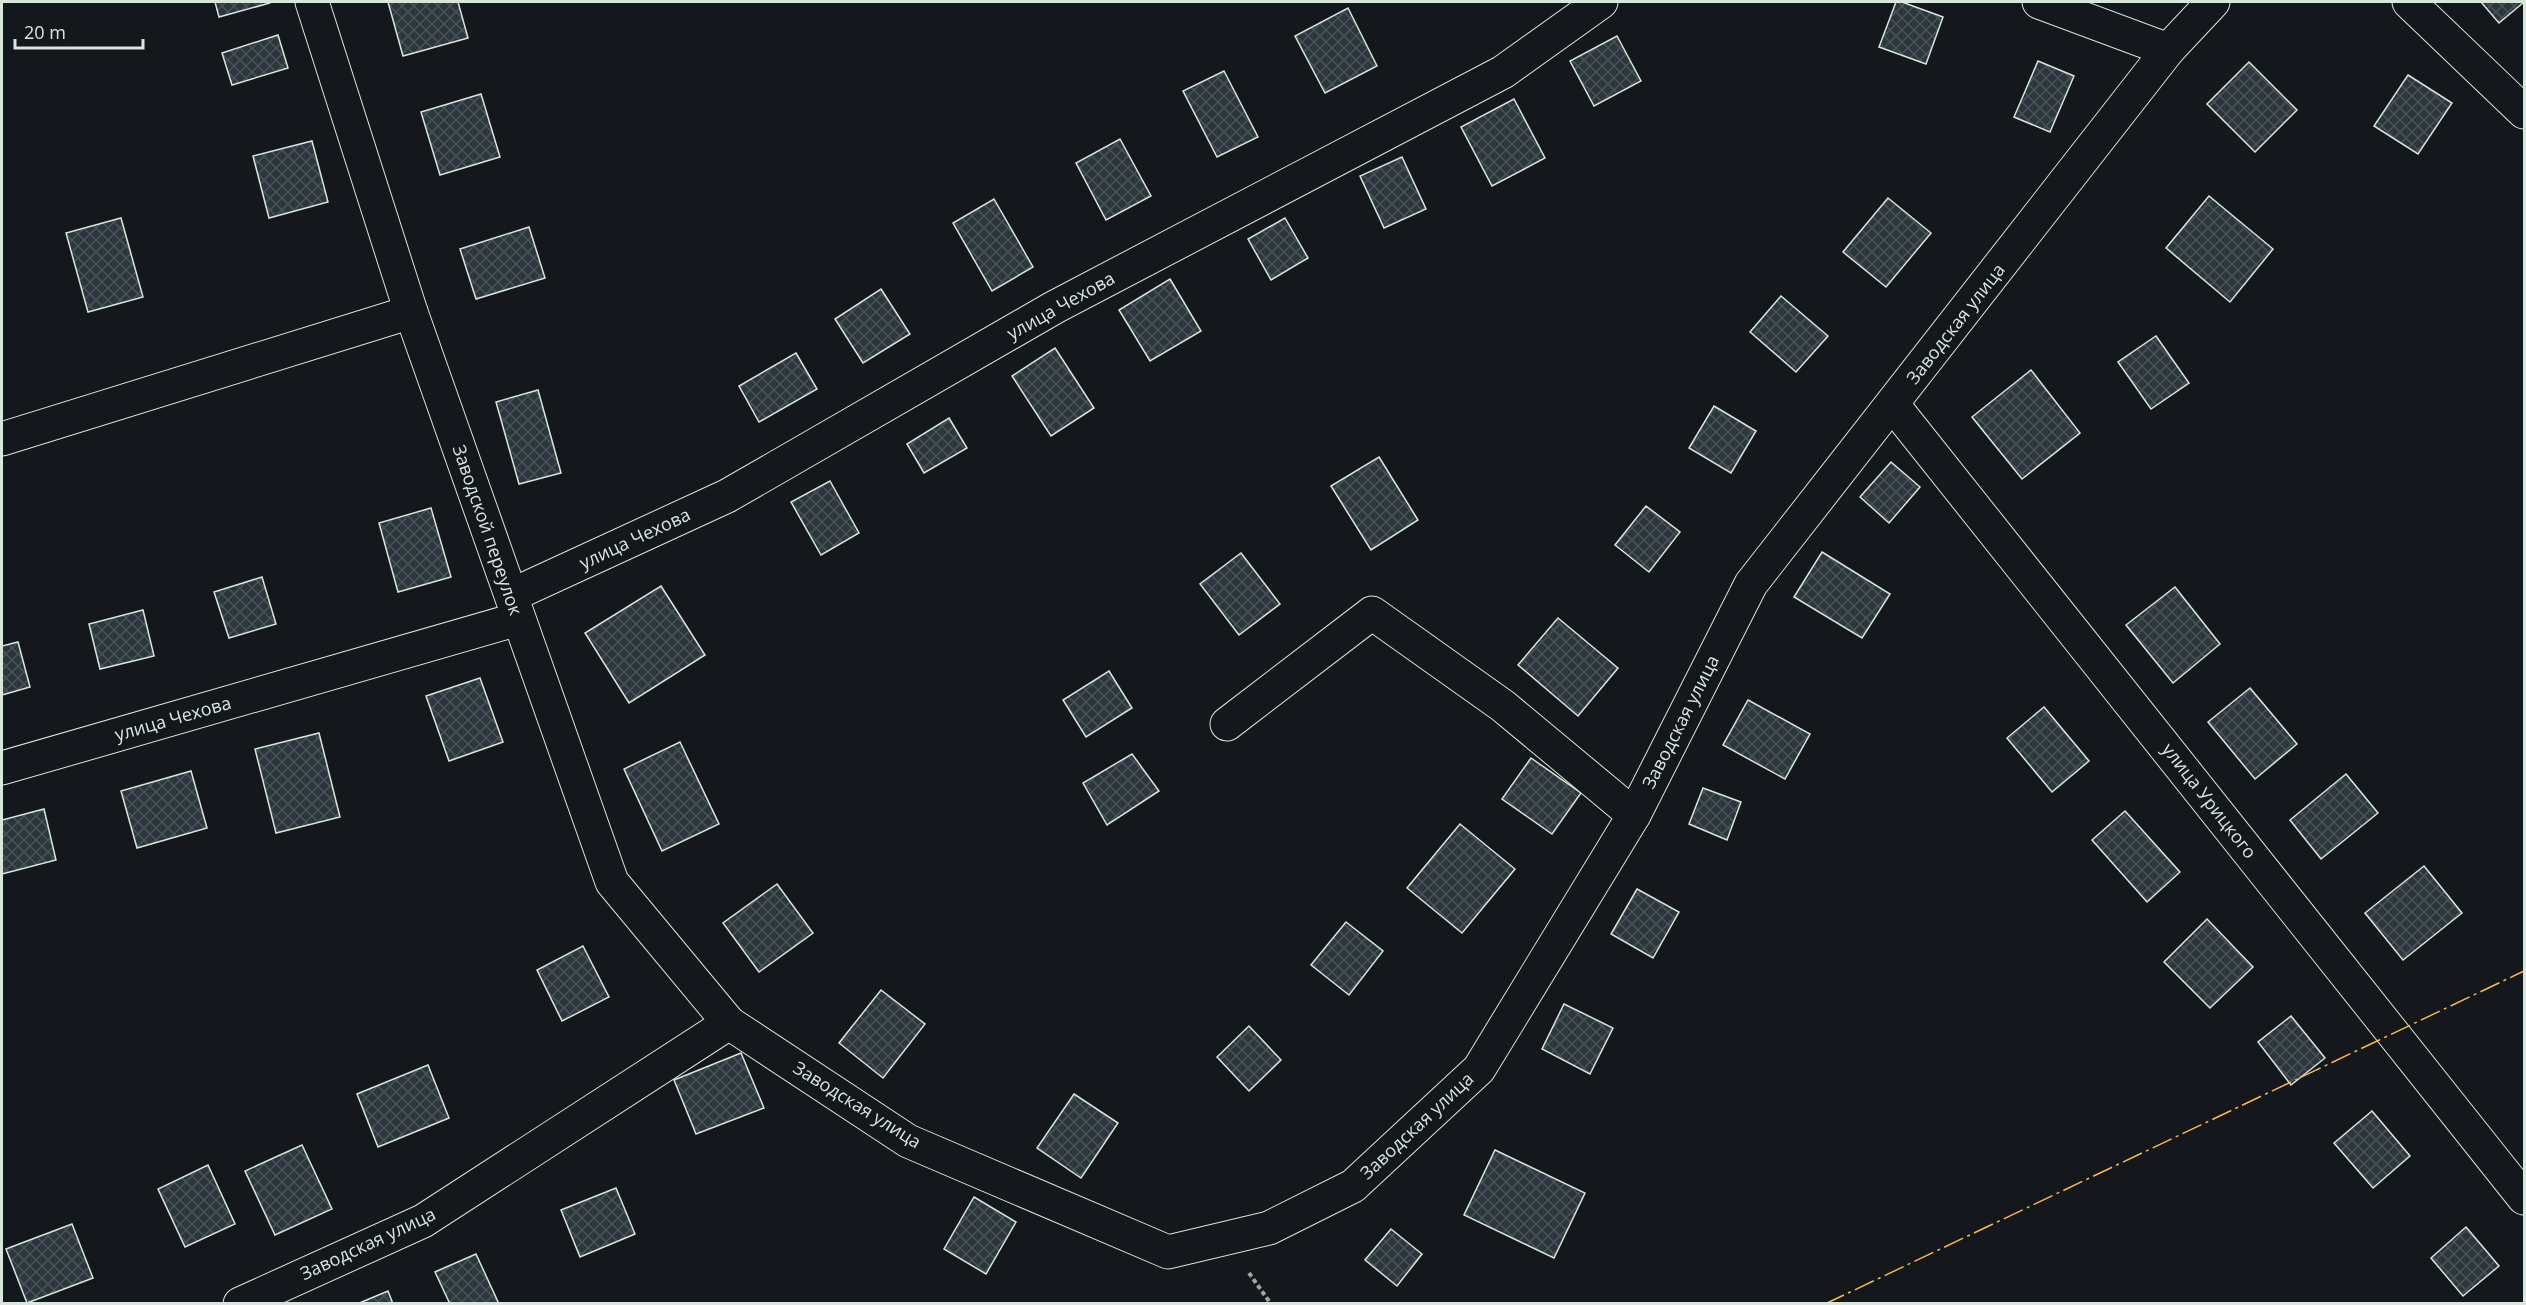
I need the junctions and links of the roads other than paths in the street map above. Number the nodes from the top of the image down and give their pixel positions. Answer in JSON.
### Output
{"nodes":[{"id":1,"x":312,"y":2,"type":"edge"},
{"id":2,"x":1601,"y":2,"type":"edge"},
{"id":3,"x":2039,"y":2,"type":"edge"},
{"id":4,"x":2213,"y":2,"type":"edge"},
{"id":5,"x":2409,"y":2,"type":"edge"},
{"id":6,"x":2168,"y":50,"type":"junction"},
{"id":7,"x":2524,"y":112,"type":"edge"},
{"id":8,"x":411,"y":312,"type":"junction"},
{"id":9,"x":1893,"y":405,"type":"junction"},
{"id":10,"x":2,"y":439,"type":"edge"},
{"id":11,"x":515,"y":607,"type":"junction"},
{"id":12,"x":1227,"y":724,"type":"dead end"},
{"id":13,"x":2,"y":768,"type":"edge"},
{"id":14,"x":1634,"y":815,"type":"junction"},
{"id":15,"x":729,"y":1023,"type":"junction"},
{"id":16,"x":2524,"y":1198,"type":"edge"},
{"id":17,"x":240,"y":1304,"type":"edge"}],
"edges":[{"from":1,"to":8,"type":"street","name":"Заводской переулок"},
{"from":2,"to":11,"type":"street","name":"улица Чехова"},
{"from":3,"to":6,"type":"street"},
{"from":4,"to":6,"type":"street","name":"Заводская улица"},
{"from":5,"to":7,"type":"street"},
{"from":6,"to":9,"type":"street","name":"Заводская улица"},
{"from":8,"to":10,"type":"street"},
{"from":8,"to":11,"type":"street","name":"Заводской переулок"},
{"from":9,"to":14,"type":"street","name":"Заводская улица"},
{"from":9,"to":16,"type":"street","name":"улица Урицкого"},
{"from":11,"to":13,"type":"street","name":"улица Чехова"},
{"from":11,"to":15,"type":"street","name":"Заводской переулок"},
{"from":12,"to":14,"type":"street"},
{"from":14,"to":15,"type":"street","name":"Заводская улица"},
{"from":15,"to":17,"type":"street","name":"Заводская улица"}]}
